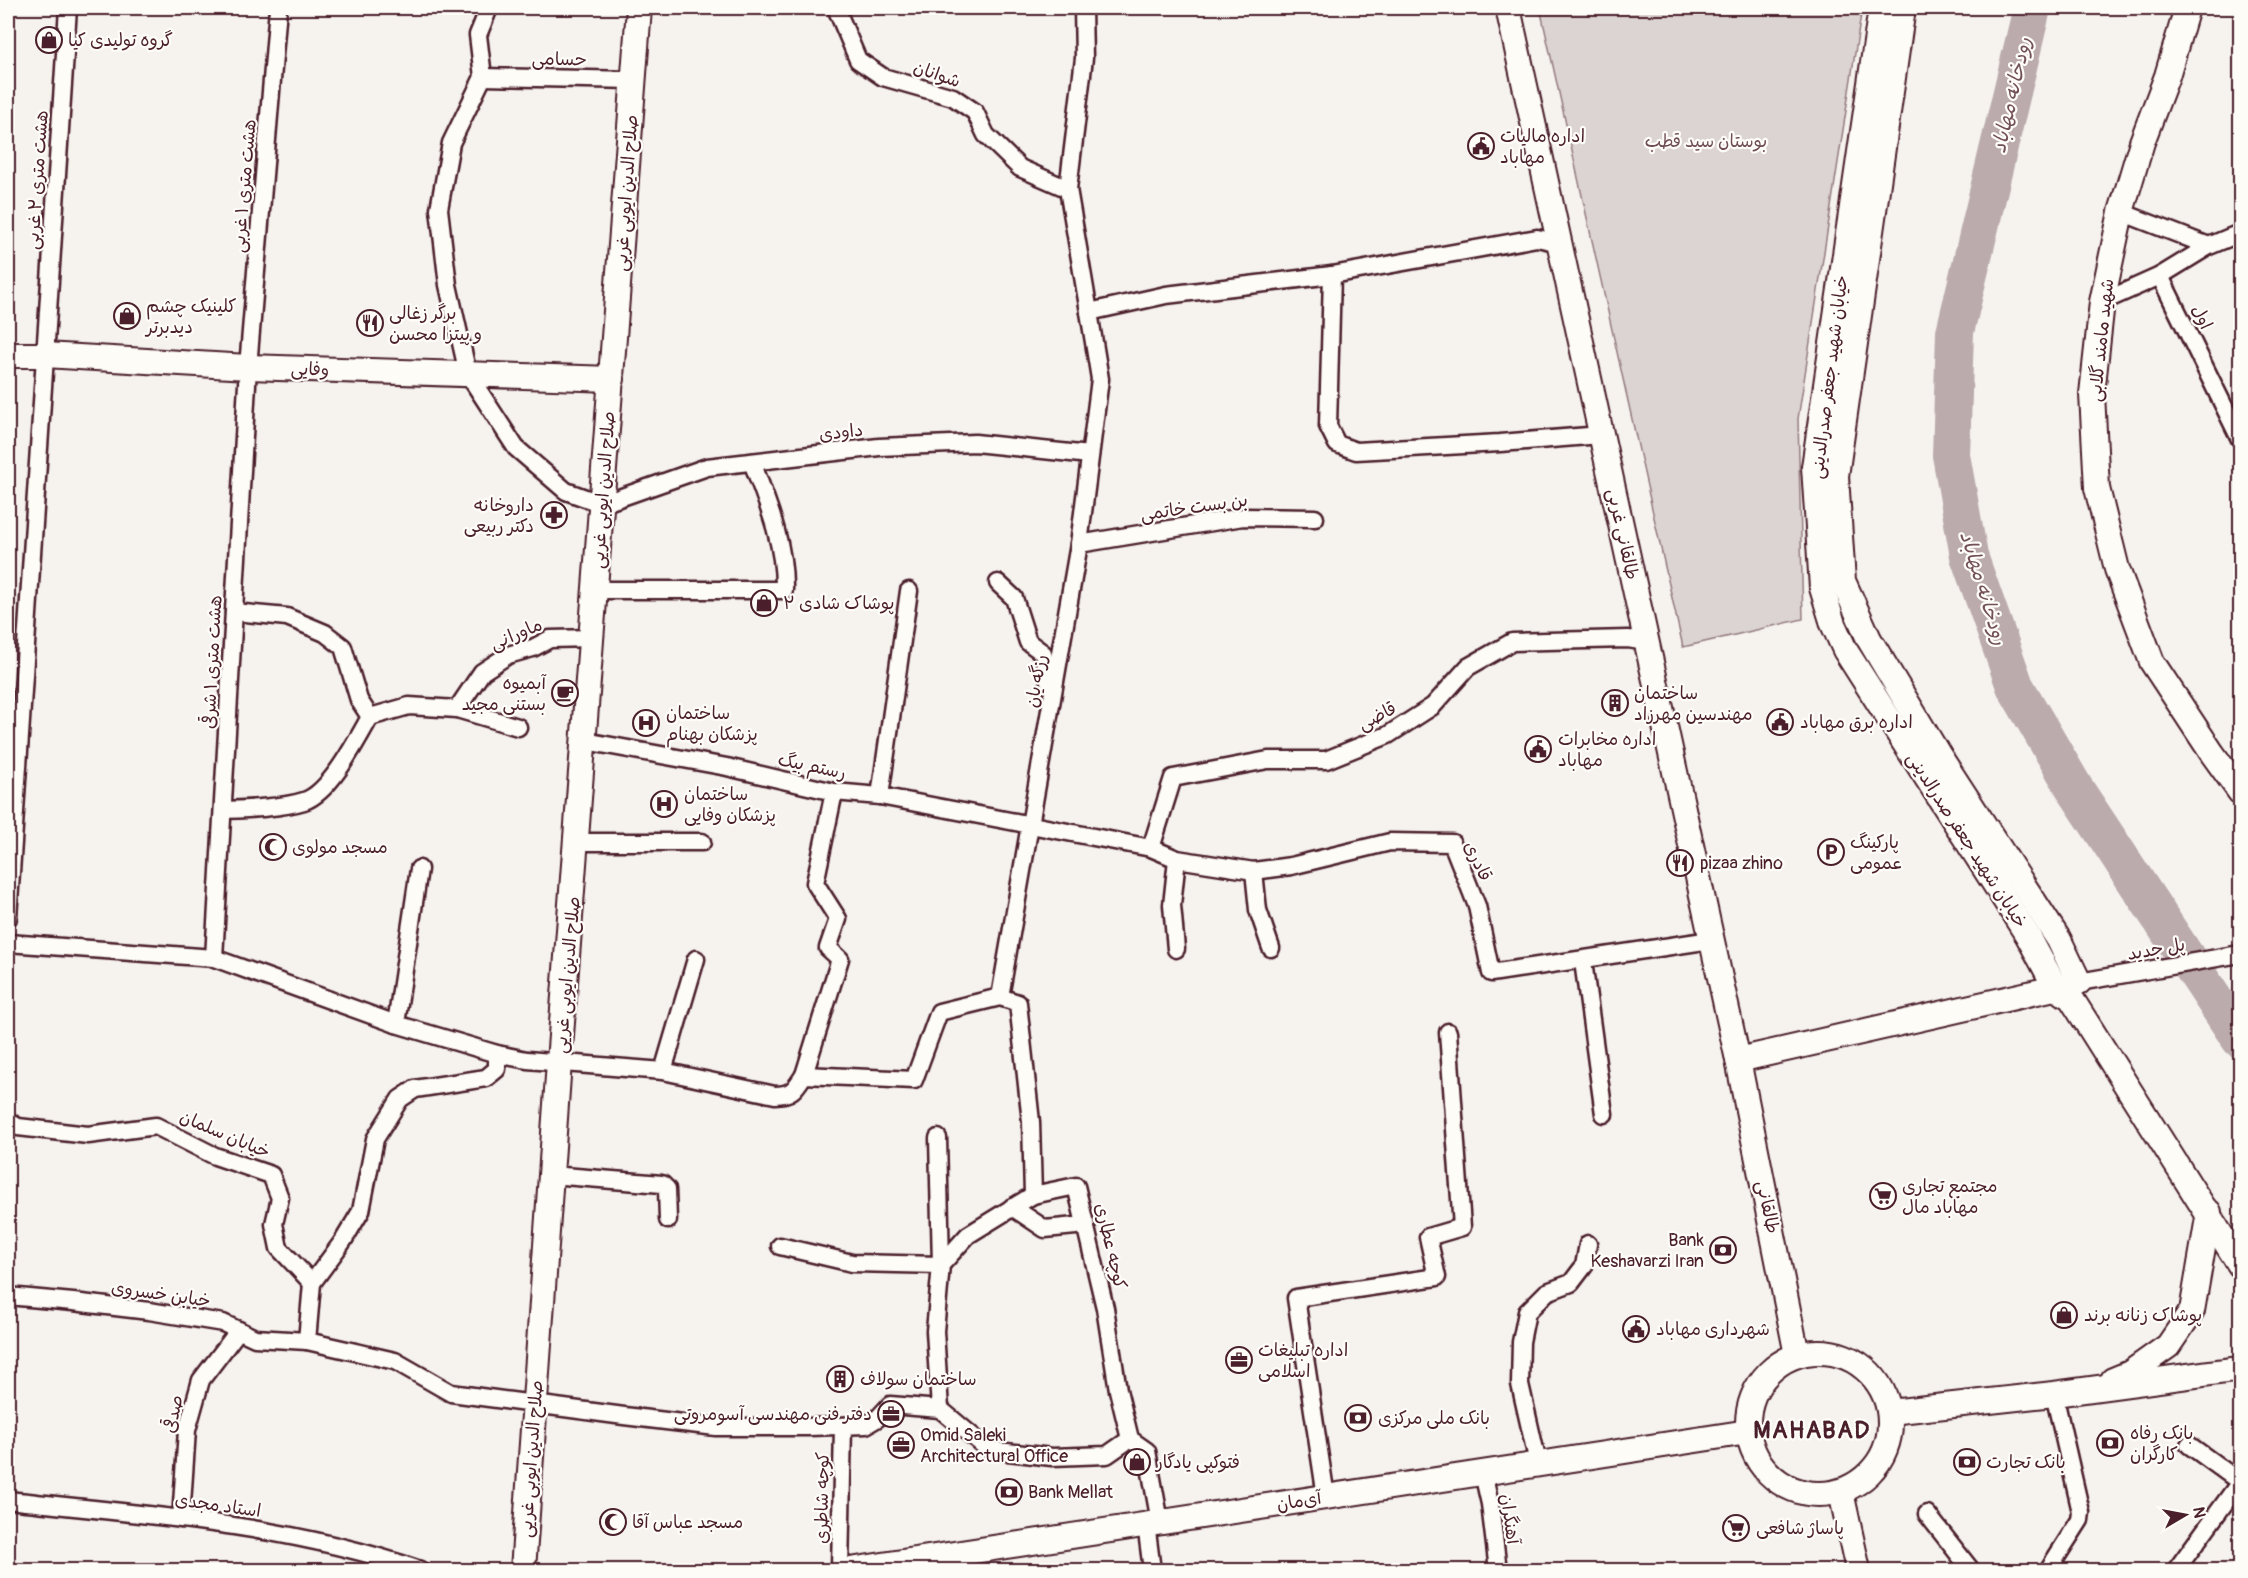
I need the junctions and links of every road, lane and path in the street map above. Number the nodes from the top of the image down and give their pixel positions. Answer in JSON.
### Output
{"nodes":[{"id":1,"x":68,"y":8,"type":"edge"},
{"id":2,"x":278,"y":8,"type":"edge"},
{"id":3,"x":489,"y":8,"type":"edge"},
{"id":4,"x":639,"y":8,"type":"edge"},
{"id":5,"x":836,"y":8,"type":"edge"},
{"id":6,"x":1083,"y":8,"type":"edge"},
{"id":7,"x":1508,"y":8,"type":"edge"},
{"id":8,"x":1881,"y":8,"type":"edge"},
{"id":9,"x":1903,"y":8,"type":"edge"},
{"id":10,"x":2187,"y":8,"type":"edge"},
{"id":11,"x":483,"y":78,"type":"junction"},
{"id":12,"x":634,"y":80,"type":"junction"},
{"id":13,"x":1068,"y":189,"type":"junction"},
{"id":14,"x":2121,"y":212,"type":"junction"},
{"id":15,"x":2241,"y":233,"type":"edge"},
{"id":16,"x":1560,"y":243,"type":"junction"},
{"id":17,"x":2209,"y":246,"type":"junction"},
{"id":18,"x":1332,"y":275,"type":"junction"},
{"id":19,"x":2160,"y":276,"type":"junction"},
{"id":20,"x":2102,"y":302,"type":"junction"},
{"id":21,"x":1089,"y":312,"type":"junction"},
{"id":22,"x":8,"y":355,"type":"edge"},
{"id":23,"x":45,"y":355,"type":"junction"},
{"id":24,"x":248,"y":367,"type":"junction"},
{"id":25,"x":468,"y":374,"type":"junction"},
{"id":26,"x":612,"y":379,"type":"junction"},
{"id":27,"x":1601,"y":435,"type":"junction"},
{"id":28,"x":2241,"y":439,"type":"edge"},
{"id":29,"x":1090,"y":454,"type":"junction"},
{"id":30,"x":752,"y":462,"type":"junction"},
{"id":31,"x":602,"y":504,"type":"junction"},
{"id":32,"x":1315,"y":518,"type":"dead end"},
{"id":33,"x":1079,"y":544,"type":"junction"},
{"id":34,"x":998,"y":583,"type":"dead end"},
{"id":35,"x":596,"y":590,"type":"junction"},
{"id":36,"x":909,"y":591,"type":"dead end"},
{"id":37,"x":234,"y":612,"type":"junction"},
{"id":38,"x":593,"y":638,"type":"junction"},
{"id":39,"x":1646,"y":642,"type":"junction"},
{"id":40,"x":1053,"y":698,"type":"junction"},
{"id":41,"x":457,"y":709,"type":"junction"},
{"id":42,"x":370,"y":717,"type":"junction"},
{"id":43,"x":518,"y":727,"type":"dead end"},
{"id":44,"x":585,"y":741,"type":"junction"},
{"id":45,"x":834,"y":792,"type":"junction"},
{"id":46,"x":2241,"y":792,"type":"edge"},
{"id":47,"x":880,"y":796,"type":"junction"},
{"id":48,"x":225,"y":810,"type":"junction"},
{"id":49,"x":1031,"y":825,"type":"junction"},
{"id":50,"x":577,"y":842,"type":"junction"},
{"id":51,"x":702,"y":842,"type":"dead end"},
{"id":52,"x":1151,"y":848,"type":"junction"},
{"id":53,"x":1177,"y":859,"type":"junction"},
{"id":54,"x":419,"y":869,"type":"dead end"},
{"id":55,"x":1254,"y":871,"type":"junction"},
{"id":56,"x":8,"y":918,"type":"edge"},
{"id":57,"x":1711,"y":940,"type":"junction"},
{"id":58,"x":8,"y":943,"type":"edge"},
{"id":59,"x":1271,"y":948,"type":"dead end"},
{"id":60,"x":1176,"y":949,"type":"dead end"},
{"id":61,"x":2241,"y":954,"type":"edge"},
{"id":62,"x":214,"y":958,"type":"junction"},
{"id":63,"x":696,"y":959,"type":"dead end"},
{"id":64,"x":1583,"y":961,"type":"junction"},
{"id":65,"x":2069,"y":990,"type":"junction"},
{"id":66,"x":1000,"y":997,"type":"junction"},
{"id":67,"x":396,"y":1024,"type":"junction"},
{"id":68,"x":1448,"y":1032,"type":"dead end"},
{"id":69,"x":497,"y":1054,"type":"junction"},
{"id":70,"x":1738,"y":1060,"type":"junction"},
{"id":71,"x":559,"y":1062,"type":"junction"},
{"id":72,"x":663,"y":1071,"type":"junction"},
{"id":73,"x":804,"y":1075,"type":"junction"},
{"id":74,"x":1604,"y":1114,"type":"dead end"},
{"id":75,"x":8,"y":1121,"type":"edge"},
{"id":76,"x":938,"y":1138,"type":"dead end"},
{"id":77,"x":551,"y":1175,"type":"junction"},
{"id":78,"x":1033,"y":1195,"type":"junction"},
{"id":79,"x":1012,"y":1207,"type":"junction"},
{"id":80,"x":2209,"y":1212,"type":"junction"},
{"id":81,"x":668,"y":1220,"type":"dead end"},
{"id":82,"x":1086,"y":1225,"type":"junction"},
{"id":83,"x":1588,"y":1244,"type":"dead end"},
{"id":84,"x":780,"y":1246,"type":"dead end"},
{"id":85,"x":941,"y":1265,"type":"junction"},
{"id":86,"x":2241,"y":1265,"type":"edge"},
{"id":87,"x":312,"y":1282,"type":"junction"},
{"id":88,"x":8,"y":1296,"type":"edge"},
{"id":89,"x":239,"y":1330,"type":"junction"},
{"id":90,"x":307,"y":1341,"type":"junction"},
{"id":91,"x":1797,"y":1355,"type":"junction"},
{"id":92,"x":2241,"y":1369,"type":"edge"},
{"id":93,"x":2090,"y":1389,"type":"junction"},
{"id":94,"x":2054,"y":1395,"type":"junction"},
{"id":95,"x":536,"y":1405,"type":"junction"},
{"id":96,"x":940,"y":1409,"type":"junction"},
{"id":97,"x":1890,"y":1412,"type":"junction"},
{"id":98,"x":843,"y":1426,"type":"junction"},
{"id":99,"x":1748,"y":1432,"type":"junction"},
{"id":100,"x":1130,"y":1438,"type":"junction"},
{"id":101,"x":2189,"y":1445,"type":"dead end"},
{"id":102,"x":1538,"y":1463,"type":"junction"},
{"id":103,"x":1483,"y":1473,"type":"junction"},
{"id":104,"x":2240,"y":1482,"type":"edge"},
{"id":105,"x":1841,"y":1492,"type":"junction"},
{"id":106,"x":1326,"y":1497,"type":"junction"},
{"id":107,"x":8,"y":1500,"type":"edge"},
{"id":108,"x":1927,"y":1514,"type":"dead end"},
{"id":109,"x":181,"y":1519,"type":"junction"},
{"id":110,"x":1153,"y":1523,"type":"junction"},
{"id":111,"x":420,"y":1570,"type":"edge"},
{"id":112,"x":523,"y":1570,"type":"edge"},
{"id":113,"x":840,"y":1570,"type":"edge"},
{"id":114,"x":850,"y":1570,"type":"edge"},
{"id":115,"x":1152,"y":1570,"type":"edge"},
{"id":116,"x":1498,"y":1570,"type":"edge"},
{"id":117,"x":1858,"y":1570,"type":"edge"},
{"id":118,"x":1971,"y":1570,"type":"edge"},
{"id":119,"x":2048,"y":1570,"type":"edge"},
{"id":120,"x":2176,"y":1570,"type":"edge"}],
"edges":[{"from":1,"to":23,"type":"street","name":"هشت متری ۲ غربی"},
{"from":2,"to":24,"type":"street","name":"هشت متری ۱ غربی"},
{"from":3,"to":11,"type":"street"},
{"from":4,"to":12,"type":"street","name":"صلاح الدین ایوبی غربی"},
{"from":5,"to":13,"type":"street","name":"شوانان"},
{"from":6,"to":13,"type":"street","name":"رزگه یان"},
{"from":7,"to":16,"type":"street","name":"طالقانی غربی"},
{"from":8,"to":65,"type":"street","name":"خیابان شهید جعفر صدرالدینی"},
{"from":9,"to":65,"type":"street","name":"خیابان شهید جعفر صدرالدینی"},
{"from":10,"to":14,"type":"street","name":"شهید مامند گلابی"},
{"from":11,"to":12,"type":"street","name":"حسامی"},
{"from":11,"to":25,"type":"street"},
{"from":12,"to":26,"type":"street","name":"صلاح الدین ایوبی غربی"},
{"from":13,"to":21,"type":"street","name":"رزگه یان"},
{"from":14,"to":17,"type":"street"},
{"from":14,"to":20,"type":"street","name":"شهید مامند گلابی"},
{"from":15,"to":17,"type":"street"},
{"from":16,"to":18,"type":"street"},
{"from":16,"to":27,"type":"street","name":"طالقانی غربی"},
{"from":17,"to":19,"type":"street"},
{"from":18,"to":21,"type":"street"},
{"from":18,"to":27,"type":"street"},
{"from":19,"to":20,"type":"street"},
{"from":19,"to":28,"type":"street","name":"اول"},
{"from":20,"to":46,"type":"street","name":"شهید مامند گلابی"},
{"from":21,"to":29,"type":"street","name":"رزگه یان"},
{"from":22,"to":23,"type":"street","name":"وفایی"},
{"from":23,"to":24,"type":"street","name":"وفایی"},
{"from":23,"to":56,"type":"street","name":"هشت متری ۲ غربی"},
{"from":24,"to":25,"type":"street","name":"وفایی"},
{"from":24,"to":37,"type":"street","name":"هشت متری ۱ شرقی"},
{"from":25,"to":26,"type":"street","name":"وفایی"},
{"from":25,"to":31,"type":"street"},
{"from":26,"to":31,"type":"street","name":"صلاح الدین ایوبی غریی"},
{"from":27,"to":39,"type":"street","name":"طالقانی غربی"},
{"from":29,"to":30,"type":"street","name":"داودی"},
{"from":29,"to":33,"type":"street","name":"رزگه یان"},
{"from":30,"to":31,"type":"street","name":"داودی"},
{"from":30,"to":35,"type":"street"},
{"from":31,"to":35,"type":"street","name":"صلاح الدین ایوبی غریی"},
{"from":32,"to":33,"type":"street","name":"بن بست خاتمی"},
{"from":33,"to":40,"type":"street","name":"رزگه یان"},
{"from":34,"to":40,"type":"street"},
{"from":35,"to":38,"type":"street","name":"صلاح الدین ایوبی غریی"},
{"from":36,"to":47,"type":"street"},
{"from":37,"to":42,"type":"street"},
{"from":37,"to":48,"type":"street","name":"هشت متری ۱ شرقی"},
{"from":38,"to":41,"type":"street","name":"ماورانی"},
{"from":38,"to":44,"type":"street","name":"صلاح الدین ایوبی غریی"},
{"from":39,"to":52,"type":"street","name":"قاضی"},
{"from":39,"to":57,"type":"street","name":"طالقانی غربی"},
{"from":40,"to":49,"type":"street","name":"رزگه یان"},
{"from":41,"to":42,"type":"street"},
{"from":41,"to":43,"type":"street"},
{"from":42,"to":48,"type":"street"},
{"from":44,"to":45,"type":"street","name":"رستم بیگ"},
{"from":44,"to":50,"type":"street","name":"صلاح الدین ایوبی غریی"},
{"from":45,"to":47,"type":"street","name":"رستم بیگ"},
{"from":45,"to":73,"type":"street"},
{"from":47,"to":49,"type":"street","name":"رستم بیگ"},
{"from":48,"to":62,"type":"street","name":"هشت متری ۱ شرقی"},
{"from":49,"to":52,"type":"street","name":"رستم بیگ"},
{"from":49,"to":66,"type":"street","name":"رزگه یان"},
{"from":50,"to":51,"type":"street"},
{"from":50,"to":71,"type":"street","name":"صلاح الدین ایوبی غریی"},
{"from":52,"to":53,"type":"street","name":"قادری"},
{"from":53,"to":55,"type":"street","name":"قادری"},
{"from":53,"to":60,"type":"street"},
{"from":54,"to":67,"type":"street"},
{"from":55,"to":59,"type":"street"},
{"from":55,"to":64,"type":"street","name":"قادری"},
{"from":57,"to":64,"type":"street","name":"قادری"},
{"from":57,"to":70,"type":"street","name":"طالقانی غربی"},
{"from":58,"to":62,"type":"street"},
{"from":61,"to":65,"type":"street","name":"پل جدید"},
{"from":62,"to":67,"type":"street"},
{"from":63,"to":72,"type":"street"},
{"from":64,"to":74,"type":"street"},
{"from":65,"to":70,"type":"street"},
{"from":65,"to":80,"type":"street","name":"خیابان شهید جعفر صدرالدینی"},
{"from":66,"to":73,"type":"street"},
{"from":66,"to":78,"type":"street"},
{"from":67,"to":69,"type":"street"},
{"from":68,"to":106,"type":"street"},
{"from":69,"to":71,"type":"street"},
{"from":69,"to":87,"type":"street"},
{"from":70,"to":91,"type":"street","name":"طالقانی"},
{"from":71,"to":72,"type":"street"},
{"from":71,"to":77,"type":"street","name":"صلاح الدین ایوبی غریی"},
{"from":72,"to":73,"type":"street"},
{"from":75,"to":87,"type":"street","name":"خیابان سلمان"},
{"from":76,"to":85,"type":"street"},
{"from":77,"to":81,"type":"street"},
{"from":77,"to":95,"type":"street","name":"صلاح الدین ایوبی غریی"},
{"from":78,"to":79,"type":"street"},
{"from":78,"to":82,"type":"street","name":"کوچه عطاری"},
{"from":79,"to":82,"type":"street"},
{"from":79,"to":85,"type":"street"},
{"from":80,"to":86,"type":"street","name":"خیابان شهید جعفر صدرالدینی"},
{"from":80,"to":93,"type":"street"},
{"from":82,"to":100,"type":"street","name":"کوچه عطاری"},
{"from":83,"to":102,"type":"street"},
{"from":84,"to":85,"type":"street"},
{"from":85,"to":96,"type":"street"},
{"from":87,"to":90,"type":"street"},
{"from":88,"to":89,"type":"street","name":"خیابن خسروی"},
{"from":89,"to":90,"type":"street","name":"خیابن خسروی"},
{"from":89,"to":109,"type":"street","name":"صدقی"},
{"from":90,"to":95,"type":"street","name":"خیابن خسروی"},
{"from":91,"to":97,"type":"street"},
{"from":91,"to":99,"type":"street"},
{"from":92,"to":93,"type":"street"},
{"from":93,"to":94,"type":"street"},
{"from":94,"to":97,"type":"street"},
{"from":94,"to":119,"type":"street"},
{"from":95,"to":98,"type":"street","name":"خیابن خسروی"},
{"from":95,"to":112,"type":"street","name":"صلاح الدین ایوبی غریی"},
{"from":96,"to":98,"type":"street","name":"خیابن خسروی"},
{"from":96,"to":100,"type":"street"},
{"from":97,"to":105,"type":"street"},
{"from":98,"to":113,"type":"street","name":"کوچه شاطری"},
{"from":99,"to":102,"type":"street","name":"آی‌مان"},
{"from":99,"to":105,"type":"street"},
{"from":100,"to":110,"type":"street","name":"کوچه عطاری"},
{"from":101,"to":104,"type":"street"},
{"from":102,"to":103,"type":"street","name":"آی‌مان"},
{"from":103,"to":106,"type":"street","name":"آی‌مان"},
{"from":103,"to":116,"type":"street","name":"آهنگران"},
{"from":104,"to":120,"type":"street"},
{"from":105,"to":117,"type":"street"},
{"from":106,"to":110,"type":"street","name":"آی‌مان"},
{"from":107,"to":109,"type":"street","name":"استاد مجدی"},
{"from":108,"to":118,"type":"street"},
{"from":109,"to":111,"type":"street","name":"استاد مجدی"},
{"from":110,"to":114,"type":"street","name":"آی‌مان"},
{"from":110,"to":115,"type":"street","name":"کوچه عطاری"}]}
